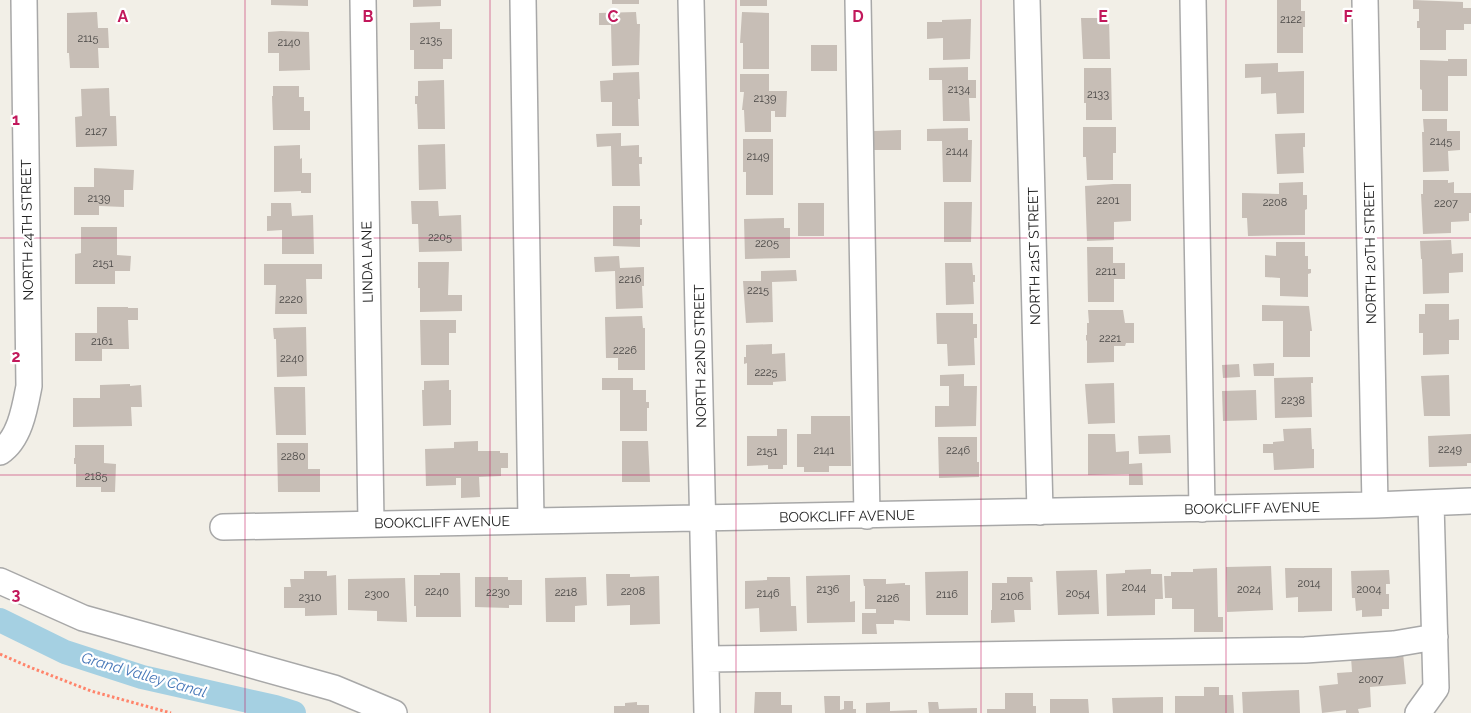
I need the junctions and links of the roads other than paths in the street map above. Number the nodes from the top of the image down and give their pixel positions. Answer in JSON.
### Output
{"nodes":[{"id":1,"x":24,"y":0,"type":"edge"},
{"id":2,"x":362,"y":0,"type":"edge"},
{"id":3,"x":523,"y":0,"type":"edge"},
{"id":4,"x":691,"y":0,"type":"edge"},
{"id":5,"x":858,"y":0,"type":"edge"},
{"id":6,"x":1027,"y":0,"type":"edge"},
{"id":7,"x":1194,"y":0,"type":"edge"},
{"id":8,"x":1365,"y":0,"type":"edge"},
{"id":9,"x":0,"y":452,"type":"edge"},
{"id":10,"x":1471,"y":501,"type":"edge"},
{"id":11,"x":1432,"y":503,"type":"junction"},
{"id":12,"x":1375,"y":505,"type":"junction"},
{"id":13,"x":1202,"y":509,"type":"junction"},
{"id":14,"x":1040,"y":512,"type":"junction"},
{"id":15,"x":867,"y":516,"type":"junction"},
{"id":16,"x":703,"y":519,"type":"junction"},
{"id":17,"x":531,"y":521,"type":"junction"},
{"id":18,"x":371,"y":523,"type":"junction"},
{"id":19,"x":223,"y":527,"type":"dead end"},
{"id":20,"x":0,"y":581,"type":"edge"},
{"id":21,"x":1435,"y":637,"type":"junction"},
{"id":22,"x":706,"y":659,"type":"junction"},
{"id":23,"x":394,"y":713,"type":"edge"},
{"id":24,"x":707,"y":713,"type":"edge"},
{"id":25,"x":1418,"y":713,"type":"edge"}],
"edges":[{"from":1,"to":9,"type":"street","name":"NORTH 24TH STREET"},
{"from":2,"to":18,"type":"street","name":"LINDA LANE"},
{"from":3,"to":17,"type":"street"},
{"from":4,"to":16,"type":"street","name":"NORTH 22ND STREET"},
{"from":5,"to":15,"type":"street"},
{"from":6,"to":14,"type":"street","name":"NORTH 21ST STREET"},
{"from":7,"to":13,"type":"street"},
{"from":8,"to":12,"type":"street","name":"NORTH 20TH STREET"},
{"from":10,"to":11,"type":"street","name":"BOOKCLIFF AVENUE"},
{"from":11,"to":12,"type":"street","name":"BOOKCLIFF AVENUE"},
{"from":11,"to":21,"type":"street"},
{"from":12,"to":13,"type":"street","name":"BOOKCLIFF AVENUE"},
{"from":13,"to":14,"type":"street","name":"BOOKCLIFF AVENUE"},
{"from":14,"to":15,"type":"street","name":"BOOKCLIFF AVENUE"},
{"from":15,"to":16,"type":"street","name":"BOOKCLIFF AVENUE"},
{"from":16,"to":17,"type":"street","name":"BOOKCLIFF AVENUE"},
{"from":16,"to":22,"type":"street","name":"NORTH 22ND STREET"},
{"from":17,"to":18,"type":"street","name":"BOOKCLIFF AVENUE"},
{"from":18,"to":19,"type":"street","name":"BOOKCLIFF AVENUE"},
{"from":20,"to":23,"type":"street"},
{"from":21,"to":22,"type":"street"},
{"from":21,"to":25,"type":"street"},
{"from":22,"to":24,"type":"street","name":"NORTH 22ND STREET"}]}
